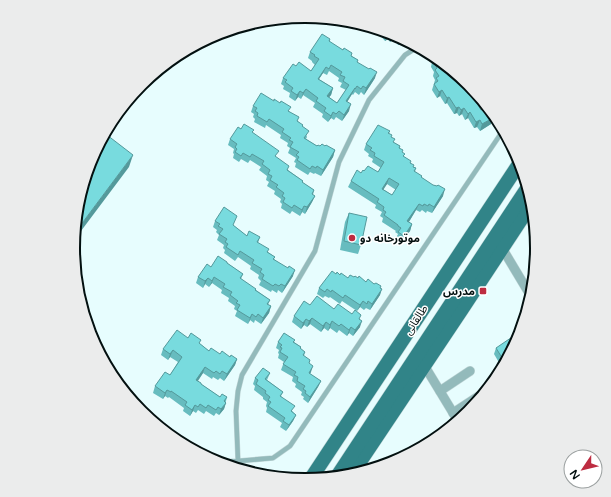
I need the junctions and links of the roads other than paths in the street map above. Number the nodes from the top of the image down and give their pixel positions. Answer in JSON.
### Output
{"nodes":[{"id":1,"x":413,"y":50,"type":"edge"},
{"id":2,"x":500,"y":135,"type":"edge"},
{"id":3,"x":516,"y":168,"type":"edge"},
{"id":4,"x":524,"y":193,"type":"edge"},
{"id":5,"x":528,"y":210,"type":"edge"},
{"id":6,"x":502,"y":248,"type":"junction"},
{"id":7,"x":527,"y":290,"type":"edge"},
{"id":8,"x":424,"y":365,"type":"junction"},
{"id":9,"x":470,"y":371,"type":"dead end"},
{"id":10,"x":440,"y":391,"type":"junction"},
{"id":11,"x":456,"y":417,"type":"edge"},
{"id":12,"x":231,"y":461,"type":"edge"},
{"id":13,"x":238,"y":461,"type":"junction"},
{"id":14,"x":355,"y":468,"type":"edge"},
{"id":15,"x":340,"y":471,"type":"edge"},
{"id":16,"x":314,"y":474,"type":"edge"}],
"edges":[{"from":1,"to":13,"type":"lane"},
{"from":2,"to":13,"type":"lane"},
{"from":3,"to":16,"type":"main road","name":"طالقانی"},
{"from":4,"to":15,"type":"main road","name":"طالقانی"},
{"from":5,"to":6,"type":"main road"},
{"from":6,"to":7,"type":"street"},
{"from":6,"to":8,"type":"main road"},
{"from":8,"to":10,"type":"street"},
{"from":8,"to":14,"type":"main road"},
{"from":9,"to":10,"type":"street"},
{"from":10,"to":11,"type":"street"},
{"from":12,"to":13,"type":"lane"}]}
